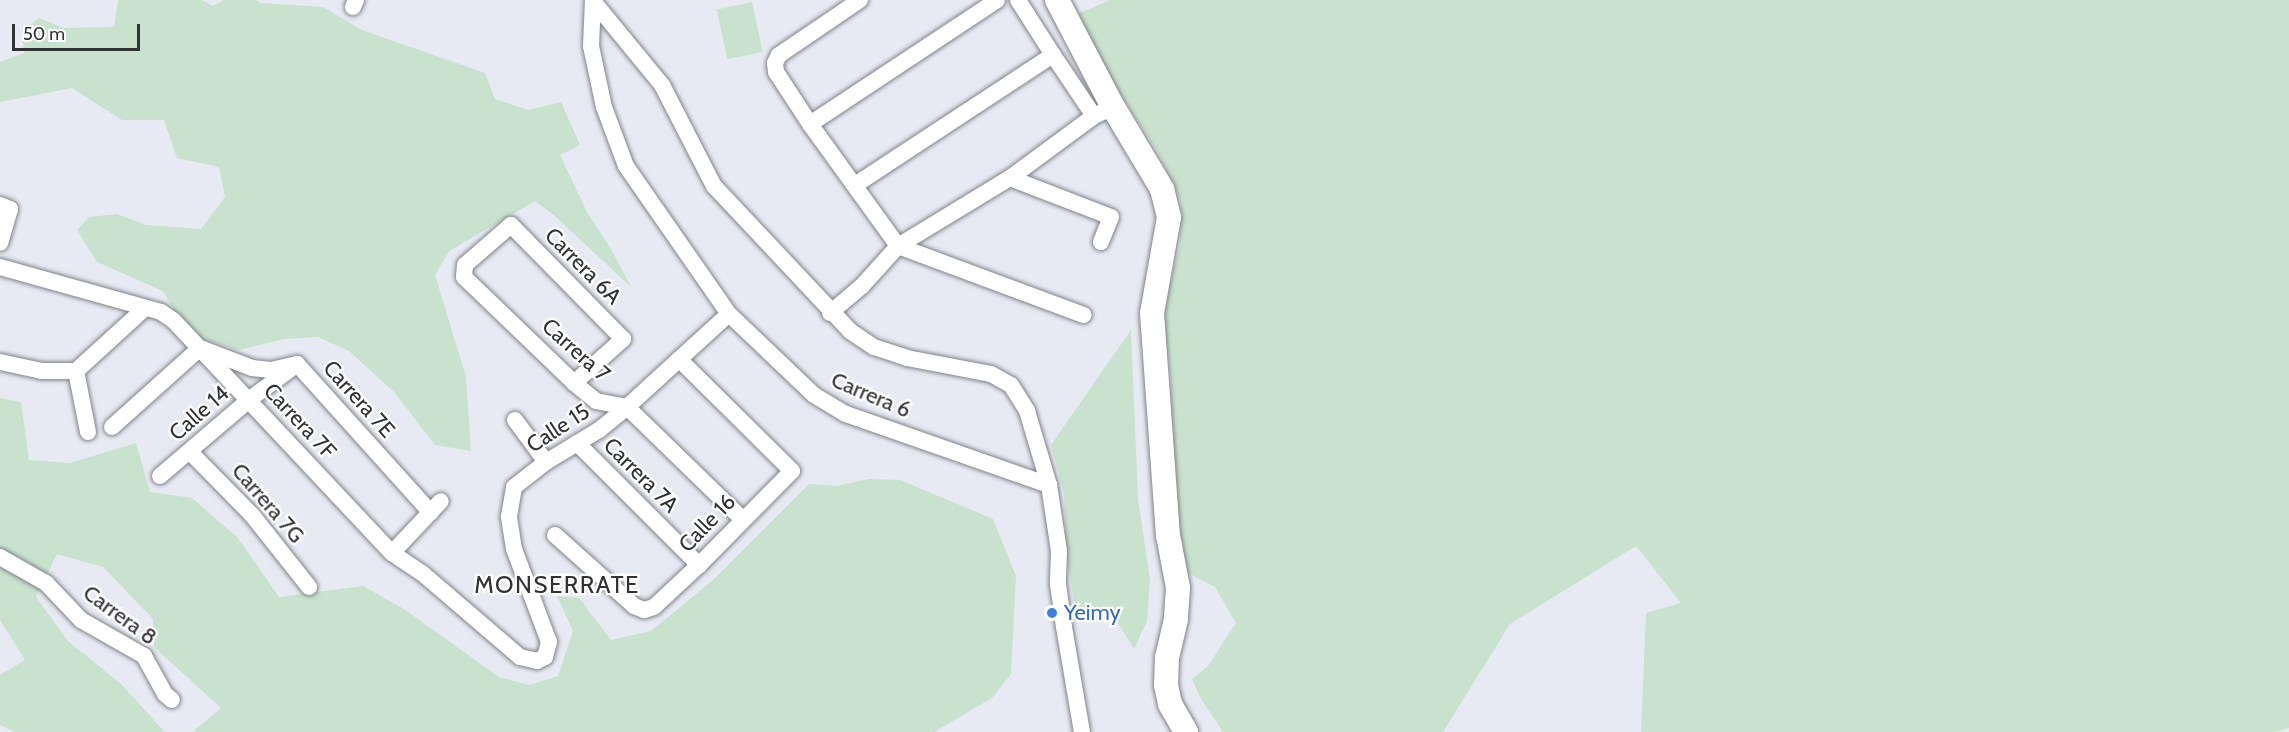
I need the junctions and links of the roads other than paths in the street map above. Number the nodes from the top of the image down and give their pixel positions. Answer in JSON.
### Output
{"nodes":[{"id":1,"x":860,"y":0,"type":"edge"},
{"id":2,"x":997,"y":0,"type":"edge"},
{"id":3,"x":1018,"y":0,"type":"edge"},
{"id":4,"x":1056,"y":0,"type":"edge"},
{"id":5,"x":593,"y":1,"type":"edge"},
{"id":6,"x":1053,"y":55,"type":"junction"},
{"id":7,"x":1103,"y":111,"type":"junction"},
{"id":8,"x":810,"y":124,"type":"junction"},
{"id":9,"x":1010,"y":178,"type":"junction"},
{"id":10,"x":855,"y":185,"type":"junction"},
{"id":11,"x":0,"y":205,"type":"edge"},
{"id":12,"x":511,"y":225,"type":"joint"},
{"id":13,"x":1101,"y":242,"type":"dead end"},
{"id":14,"x":0,"y":243,"type":"edge"},
{"id":15,"x":898,"y":246,"type":"junction"},
{"id":16,"x":0,"y":267,"type":"edge"},
{"id":17,"x":145,"y":308,"type":"junction"},
{"id":18,"x":830,"y":313,"type":"junction"},
{"id":19,"x":729,"y":314,"type":"junction"},
{"id":20,"x":1084,"y":315,"type":"dead end"},
{"id":21,"x":200,"y":348,"type":"junction"},
{"id":22,"x":679,"y":359,"type":"junction"},
{"id":23,"x":0,"y":362,"type":"edge"},
{"id":24,"x":297,"y":364,"type":"junction"},
{"id":25,"x":76,"y":371,"type":"junction"},
{"id":26,"x":574,"y":383,"type":"junction"},
{"id":27,"x":250,"y":399,"type":"junction"},
{"id":28,"x":627,"y":407,"type":"junction"},
{"id":29,"x":515,"y":420,"type":"dead end"},
{"id":30,"x":112,"y":427,"type":"dead end"},
{"id":31,"x":88,"y":432,"type":"dead end"},
{"id":32,"x":577,"y":443,"type":"junction"},
{"id":33,"x":190,"y":452,"type":"junction"},
{"id":34,"x":546,"y":462,"type":"junction"},
{"id":35,"x":160,"y":476,"type":"dead end"},
{"id":36,"x":1049,"y":485,"type":"junction"},
{"id":37,"x":742,"y":519,"type":"junction"},
{"id":38,"x":555,"y":534,"type":"dead end"},
{"id":39,"x":392,"y":553,"type":"junction"},
{"id":40,"x":0,"y":558,"type":"edge"},
{"id":41,"x":699,"y":565,"type":"junction"},
{"id":42,"x":309,"y":587,"type":"dead end"},
{"id":43,"x":537,"y":661,"type":"joint"},
{"id":44,"x":172,"y":700,"type":"dead end"},
{"id":45,"x":1082,"y":732,"type":"edge"},
{"id":46,"x":1186,"y":732,"type":"edge"}],
"edges":[{"from":1,"to":8,"type":"street"},
{"from":2,"to":8,"type":"street"},
{"from":3,"to":6,"type":"street"},
{"from":4,"to":7,"type":"street"},
{"from":5,"to":18,"type":"street"},
{"from":5,"to":19,"type":"street","name":"Carrera 6"},
{"from":6,"to":7,"type":"street"},
{"from":6,"to":10,"type":"street"},
{"from":7,"to":9,"type":"street"},
{"from":7,"to":46,"type":"street"},
{"from":8,"to":10,"type":"street"},
{"from":9,"to":13,"type":"street"},
{"from":9,"to":15,"type":"street"},
{"from":10,"to":15,"type":"street"},
{"from":11,"to":14,"type":"street"},
{"from":12,"to":26,"type":"street","name":"Carrera 6A"},
{"from":12,"to":26,"type":"street","name":"Carrera 7"},
{"from":15,"to":18,"type":"street"},
{"from":15,"to":20,"type":"street"},
{"from":16,"to":17,"type":"street","name":"Carrera 7F"},
{"from":17,"to":21,"type":"street","name":"Carrera 7F"},
{"from":17,"to":25,"type":"street"},
{"from":18,"to":36,"type":"street"},
{"from":19,"to":22,"type":"street","name":"Calle 15"},
{"from":19,"to":36,"type":"street","name":"Carrera 6"},
{"from":21,"to":24,"type":"street","name":"Carrera 7E"},
{"from":21,"to":27,"type":"street","name":"Carrera 7F"},
{"from":21,"to":30,"type":"street"},
{"from":22,"to":28,"type":"street","name":"Calle 15"},
{"from":22,"to":37,"type":"street","name":"Calle 16"},
{"from":23,"to":25,"type":"street"},
{"from":24,"to":27,"type":"street","name":"Calle 14"},
{"from":24,"to":39,"type":"street","name":"Carrera 7E"},
{"from":25,"to":31,"type":"street"},
{"from":26,"to":28,"type":"street","name":"Carrera 7"},
{"from":27,"to":33,"type":"street","name":"Calle 14"},
{"from":27,"to":39,"type":"street","name":"Carrera 7F"},
{"from":28,"to":32,"type":"street","name":"Calle 15"},
{"from":28,"to":37,"type":"street"},
{"from":29,"to":34,"type":"street"},
{"from":32,"to":34,"type":"street","name":"Calle 15"},
{"from":32,"to":41,"type":"street","name":"Carrera 7A"},
{"from":33,"to":35,"type":"street","name":"Calle 14"},
{"from":33,"to":42,"type":"street","name":"Carrera 7G"},
{"from":34,"to":43,"type":"street","name":"Calle 15"},
{"from":36,"to":45,"type":"street"},
{"from":37,"to":41,"type":"street","name":"Calle 16"},
{"from":38,"to":41,"type":"street","name":"Calle 16"},
{"from":39,"to":43,"type":"street","name":"Carrera 7F"},
{"from":40,"to":44,"type":"street","name":"Carrera 8"}]}
